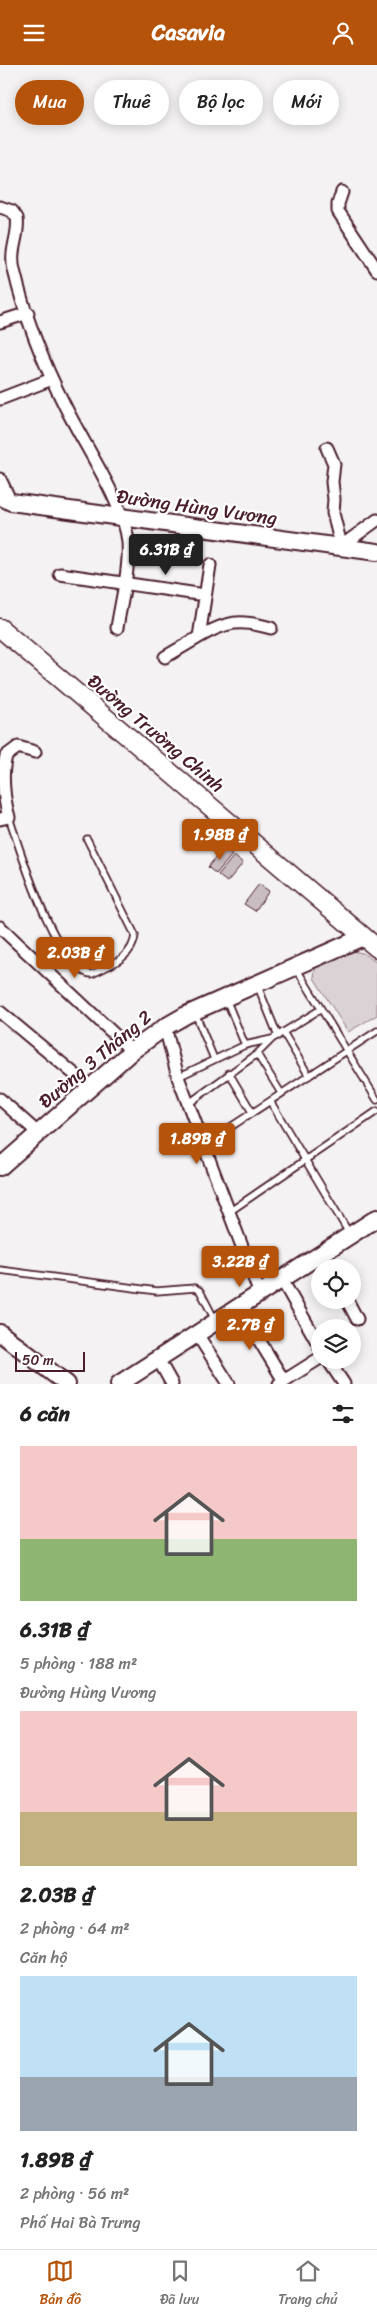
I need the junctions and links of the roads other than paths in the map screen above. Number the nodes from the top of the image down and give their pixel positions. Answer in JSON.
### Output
{"nodes":[{"id":1,"x":342,"y":192,"type":"dead end"},
{"id":2,"x":0,"y":207,"type":"edge"},
{"id":3,"x":12,"y":255,"type":"junction"},
{"id":4,"x":0,"y":256,"type":"edge"},
{"id":5,"x":377,"y":270,"type":"edge"},
{"id":6,"x":28,"y":313,"type":"junction"},
{"id":7,"x":0,"y":322,"type":"edge"},
{"id":8,"x":52,"y":379,"type":"junction"},
{"id":9,"x":0,"y":399,"type":"edge"},
{"id":10,"x":327,"y":448,"type":"dead end"},
{"id":11,"x":0,"y":479,"type":"edge"},
{"id":12,"x":4,"y":501,"type":"edge"},
{"id":13,"x":122,"y":517,"type":"junction"},
{"id":14,"x":377,"y":520,"type":"edge"},
{"id":15,"x":340,"y":546,"type":"junction"},
{"id":16,"x":377,"y":552,"type":"edge"},
{"id":17,"x":210,"y":565,"type":"dead end"},
{"id":18,"x":60,"y":574,"type":"dead end"},
{"id":19,"x":124,"y":583,"type":"junction"},
{"id":20,"x":205,"y":595,"type":"junction"},
{"id":21,"x":0,"y":628,"type":"edge"},
{"id":22,"x":117,"y":628,"type":"dead end"},
{"id":23,"x":271,"y":628,"type":"dead end"},
{"id":24,"x":199,"y":637,"type":"junction"},
{"id":25,"x":165,"y":657,"type":"dead end"},
{"id":26,"x":35,"y":752,"type":"dead end"},
{"id":27,"x":5,"y":818,"type":"edge"},
{"id":28,"x":87,"y":839,"type":"dead end"},
{"id":29,"x":0,"y":927,"type":"edge"},
{"id":30,"x":363,"y":937,"type":"junction"},
{"id":31,"x":377,"y":948,"type":"edge"},
{"id":32,"x":296,"y":968,"type":"junction"},
{"id":33,"x":258,"y":984,"type":"junction"},
{"id":34,"x":226,"y":998,"type":"junction"},
{"id":35,"x":321,"y":1009,"type":"junction"},
{"id":36,"x":195,"y":1011,"type":"junction"},
{"id":37,"x":0,"y":1012,"type":"edge"},
{"id":38,"x":165,"y":1027,"type":"junction"},
{"id":39,"x":377,"y":1031,"type":"edge"},
{"id":40,"x":277,"y":1036,"type":"junction"},
{"id":41,"x":245,"y":1045,"type":"junction"},
{"id":42,"x":132,"y":1051,"type":"junction"},
{"id":43,"x":346,"y":1051,"type":"junction"},
{"id":44,"x":257,"y":1054,"type":"junction"},
{"id":45,"x":214,"y":1059,"type":"junction"},
{"id":46,"x":229,"y":1073,"type":"junction"},
{"id":47,"x":309,"y":1076,"type":"junction"},
{"id":48,"x":178,"y":1077,"type":"junction"},
{"id":49,"x":90,"y":1087,"type":"junction"},
{"id":50,"x":281,"y":1093,"type":"junction"},
{"id":51,"x":0,"y":1099,"type":"edge"},
{"id":52,"x":377,"y":1100,"type":"edge"},
{"id":53,"x":270,"y":1101,"type":"junction"},
{"id":54,"x":188,"y":1104,"type":"junction"},
{"id":55,"x":377,"y":1111,"type":"edge"},
{"id":56,"x":252,"y":1113,"type":"junction"},
{"id":57,"x":38,"y":1133,"type":"junction"},
{"id":58,"x":203,"y":1145,"type":"junction"},
{"id":59,"x":305,"y":1160,"type":"junction"},
{"id":60,"x":0,"y":1167,"type":"edge"},
{"id":61,"x":229,"y":1212,"type":"junction"},
{"id":62,"x":377,"y":1218,"type":"edge"},
{"id":63,"x":350,"y":1235,"type":"junction"},
{"id":64,"x":327,"y":1259,"type":"edge"},
{"id":65,"x":311,"y":1267,"type":"edge"},
{"id":66,"x":0,"y":1270,"type":"edge"},
{"id":67,"x":282,"y":1280,"type":"junction"},
{"id":68,"x":260,"y":1294,"type":"junction"},
{"id":69,"x":238,"y":1307,"type":"junction"},
{"id":70,"x":352,"y":1309,"type":"edge"},
{"id":71,"x":358,"y":1319,"type":"dead end"},
{"id":72,"x":216,"y":1322,"type":"junction"},
{"id":73,"x":311,"y":1331,"type":"edge"},
{"id":74,"x":0,"y":1333,"type":"edge"},
{"id":75,"x":197,"y":1334,"type":"junction"},
{"id":76,"x":158,"y":1359,"type":"junction"},
{"id":77,"x":311,"y":1364,"type":"edge"},
{"id":78,"x":334,"y":1369,"type":"edge"},
{"id":79,"x":282,"y":1382,"type":"edge"},
{"id":80,"x":66,"y":1384,"type":"edge"},
{"id":81,"x":119,"y":1384,"type":"edge"},
{"id":82,"x":172,"y":1384,"type":"edge"},
{"id":83,"x":229,"y":1384,"type":"edge"},
{"id":84,"x":344,"y":1384,"type":"edge"}],
"edges":[{"from":1,"to":5,"type":"street"},
{"from":2,"to":3,"type":"street"},
{"from":3,"to":4,"type":"street"},
{"from":3,"to":6,"type":"street"},
{"from":6,"to":7,"type":"street"},
{"from":6,"to":8,"type":"street"},
{"from":8,"to":9,"type":"street"},
{"from":8,"to":13,"type":"street"},
{"from":10,"to":15,"type":"street"},
{"from":11,"to":12,"type":"street"},
{"from":12,"to":13,"type":"street","name":"Đường Hùng Vương"},
{"from":13,"to":15,"type":"street","name":"Đường Hùng Vương"},
{"from":13,"to":19,"type":"street"},
{"from":14,"to":15,"type":"street"},
{"from":15,"to":16,"type":"street","name":"Đường Hùng Vương"},
{"from":17,"to":20,"type":"street"},
{"from":18,"to":19,"type":"street"},
{"from":19,"to":20,"type":"street"},
{"from":19,"to":22,"type":"street"},
{"from":20,"to":24,"type":"street"},
{"from":21,"to":30,"type":"main road","name":"Đường Trường Chinh"},
{"from":23,"to":24,"type":"street"},
{"from":24,"to":25,"type":"street"},
{"from":26,"to":27,"type":"street"},
{"from":27,"to":28,"type":"lane"},
{"from":29,"to":42,"type":"street"},
{"from":30,"to":31,"type":"main road","name":"Đường Trường Chinh"},
{"from":30,"to":32,"type":"street","name":"Đường 3 Tháng 2"},
{"from":32,"to":33,"type":"street","name":"Đường 3 Tháng 2"},
{"from":32,"to":35,"type":"lane"},
{"from":33,"to":34,"type":"street","name":"Đường 3 Tháng 2"},
{"from":33,"to":40,"type":"lane"},
{"from":34,"to":36,"type":"street","name":"Đường 3 Tháng 2"},
{"from":34,"to":41,"type":"lane"},
{"from":35,"to":40,"type":"lane"},
{"from":35,"to":43,"type":"lane"},
{"from":36,"to":38,"type":"street","name":"Đường 3 Tháng 2"},
{"from":36,"to":45,"type":"lane"},
{"from":37,"to":49,"type":"street"},
{"from":38,"to":42,"type":"street","name":"Đường 3 Tháng 2"},
{"from":38,"to":48,"type":"street"},
{"from":39,"to":43,"type":"lane"},
{"from":40,"to":41,"type":"lane"},
{"from":40,"to":44,"type":"lane"},
{"from":40,"to":47,"type":"lane"},
{"from":41,"to":45,"type":"lane"},
{"from":42,"to":49,"type":"street","name":"Đường 3 Tháng 2"},
{"from":43,"to":47,"type":"lane"},
{"from":43,"to":52,"type":"lane"},
{"from":44,"to":46,"type":"lane"},
{"from":44,"to":50,"type":"lane"},
{"from":45,"to":48,"type":"lane"},
{"from":46,"to":54,"type":"lane"},
{"from":46,"to":56,"type":"lane"},
{"from":47,"to":50,"type":"lane"},
{"from":48,"to":54,"type":"street"},
{"from":49,"to":57,"type":"street","name":"Đường 3 Tháng 2"},
{"from":50,"to":53,"type":"lane"},
{"from":51,"to":57,"type":"street"},
{"from":53,"to":56,"type":"lane"},
{"from":53,"to":59,"type":"lane"},
{"from":54,"to":58,"type":"street"},
{"from":55,"to":59,"type":"lane"},
{"from":56,"to":58,"type":"lane"},
{"from":57,"to":60,"type":"street","name":"Đường 3 Tháng 2"},
{"from":58,"to":61,"type":"street"},
{"from":59,"to":61,"type":"lane"},
{"from":59,"to":63,"type":"lane"},
{"from":61,"to":68,"type":"street"},
{"from":62,"to":63,"type":"street"},
{"from":63,"to":64,"type":"street"},
{"from":65,"to":67,"type":"street"},
{"from":66,"to":72,"type":"lane"},
{"from":67,"to":68,"type":"street"},
{"from":67,"to":73,"type":"street"},
{"from":68,"to":69,"type":"street"},
{"from":69,"to":72,"type":"street"},
{"from":69,"to":79,"type":"street"},
{"from":70,"to":71,"type":"street"},
{"from":72,"to":75,"type":"street"},
{"from":74,"to":80,"type":"street"},
{"from":75,"to":76,"type":"street"},
{"from":75,"to":83,"type":"street"},
{"from":76,"to":81,"type":"street"},
{"from":76,"to":82,"type":"street"},
{"from":77,"to":79,"type":"street"},
{"from":78,"to":84,"type":"street"}]}
